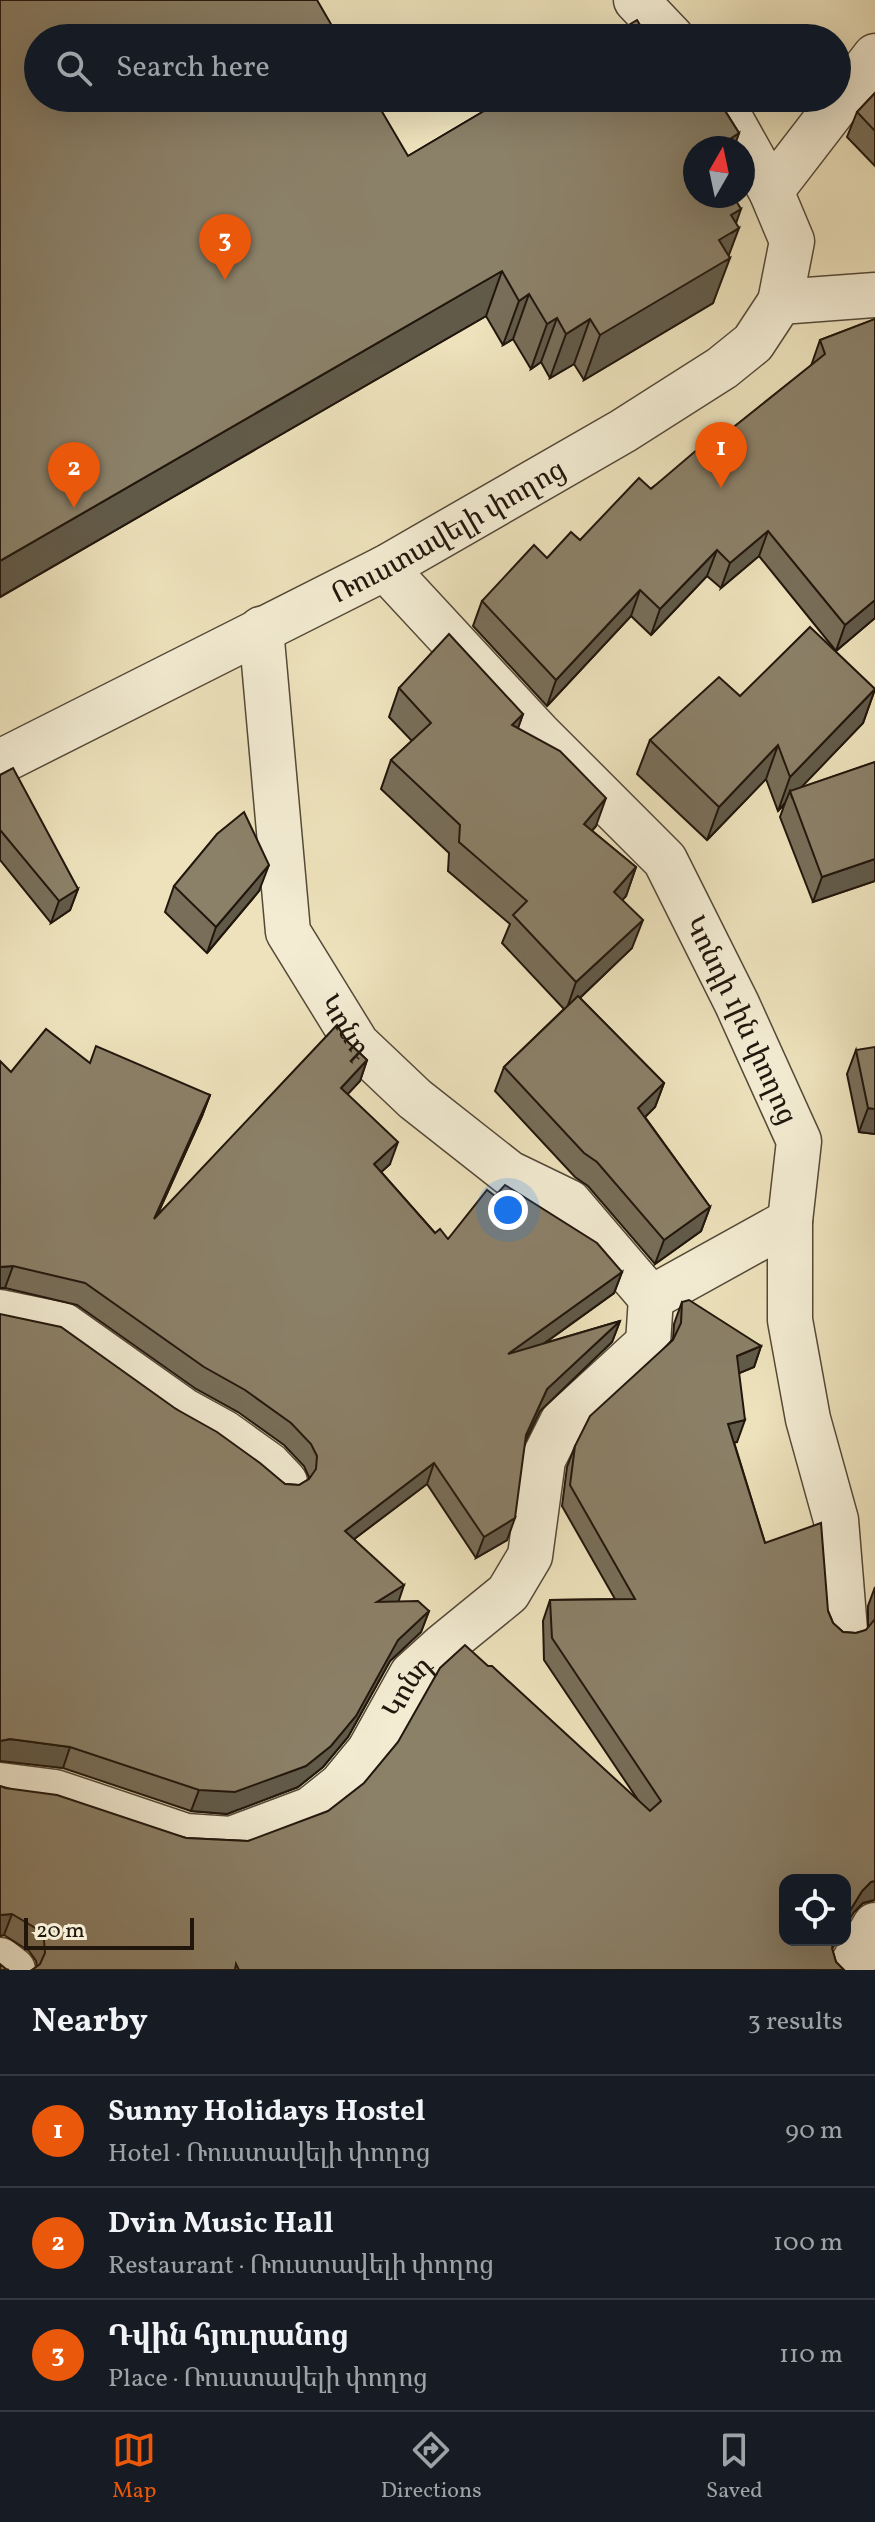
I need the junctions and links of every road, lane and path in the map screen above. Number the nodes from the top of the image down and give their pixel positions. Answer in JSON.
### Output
{"nodes":[{"id":1,"x":636,"y":0,"type":"edge"},
{"id":2,"x":659,"y":24,"type":"edge"},
{"id":3,"x":875,"y":56,"type":"edge"},
{"id":4,"x":851,"y":87,"type":"edge"},
{"id":5,"x":727,"y":112,"type":"edge"},
{"id":6,"x":832,"y":112,"type":"edge"},
{"id":7,"x":771,"y":191,"type":"junction"},
{"id":8,"x":875,"y":295,"type":"edge"},
{"id":9,"x":780,"y":302,"type":"junction"},
{"id":10,"x":385,"y":568,"type":"junction"},
{"id":11,"x":261,"y":629,"type":"junction"},
{"id":12,"x":0,"y":762,"type":"edge"},
{"id":13,"x":790,"y":1221,"type":"junction"},
{"id":14,"x":651,"y":1298,"type":"junction"},
{"id":15,"x":0,"y":1312,"type":"edge"},
{"id":16,"x":285,"y":1482,"type":"edge"},
{"id":17,"x":856,"y":1524,"type":"edge"},
{"id":18,"x":845,"y":1630,"type":"edge"},
{"id":19,"x":0,"y":1785,"type":"edge"},
{"id":20,"x":875,"y":1925,"type":"edge"},
{"id":21,"x":0,"y":1960,"type":"edge"},
{"id":22,"x":13,"y":1970,"type":"edge"},
{"id":23,"x":849,"y":1970,"type":"edge"}],
"edges":[{"from":1,"to":2,"type":"street"},
{"from":3,"to":4,"type":"street"},
{"from":5,"to":7,"type":"street"},
{"from":6,"to":7,"type":"street"},
{"from":7,"to":9,"type":"street"},
{"from":8,"to":9,"type":"street"},
{"from":9,"to":10,"type":"street","name":"Ռուստավելի փողոց"},
{"from":10,"to":11,"type":"street","name":"Ռուստավելի փողոց"},
{"from":10,"to":13,"type":"street","name":"Կոնդի 1ին փողոց"},
{"from":11,"to":12,"type":"street","name":"Ռուստավելի փողոց"},
{"from":11,"to":14,"type":"street","name":"Կոնդ"},
{"from":13,"to":14,"type":"street"},
{"from":13,"to":17,"type":"street","name":"Կոնդի 1ին փողոց"},
{"from":14,"to":19,"type":"street","name":"Կոնդ"},
{"from":15,"to":16,"type":"street"},
{"from":17,"to":18,"type":"street","name":"Կոնդի 1ին փողոց"},
{"from":20,"to":23,"type":"street"},
{"from":21,"to":22,"type":"street"}]}
